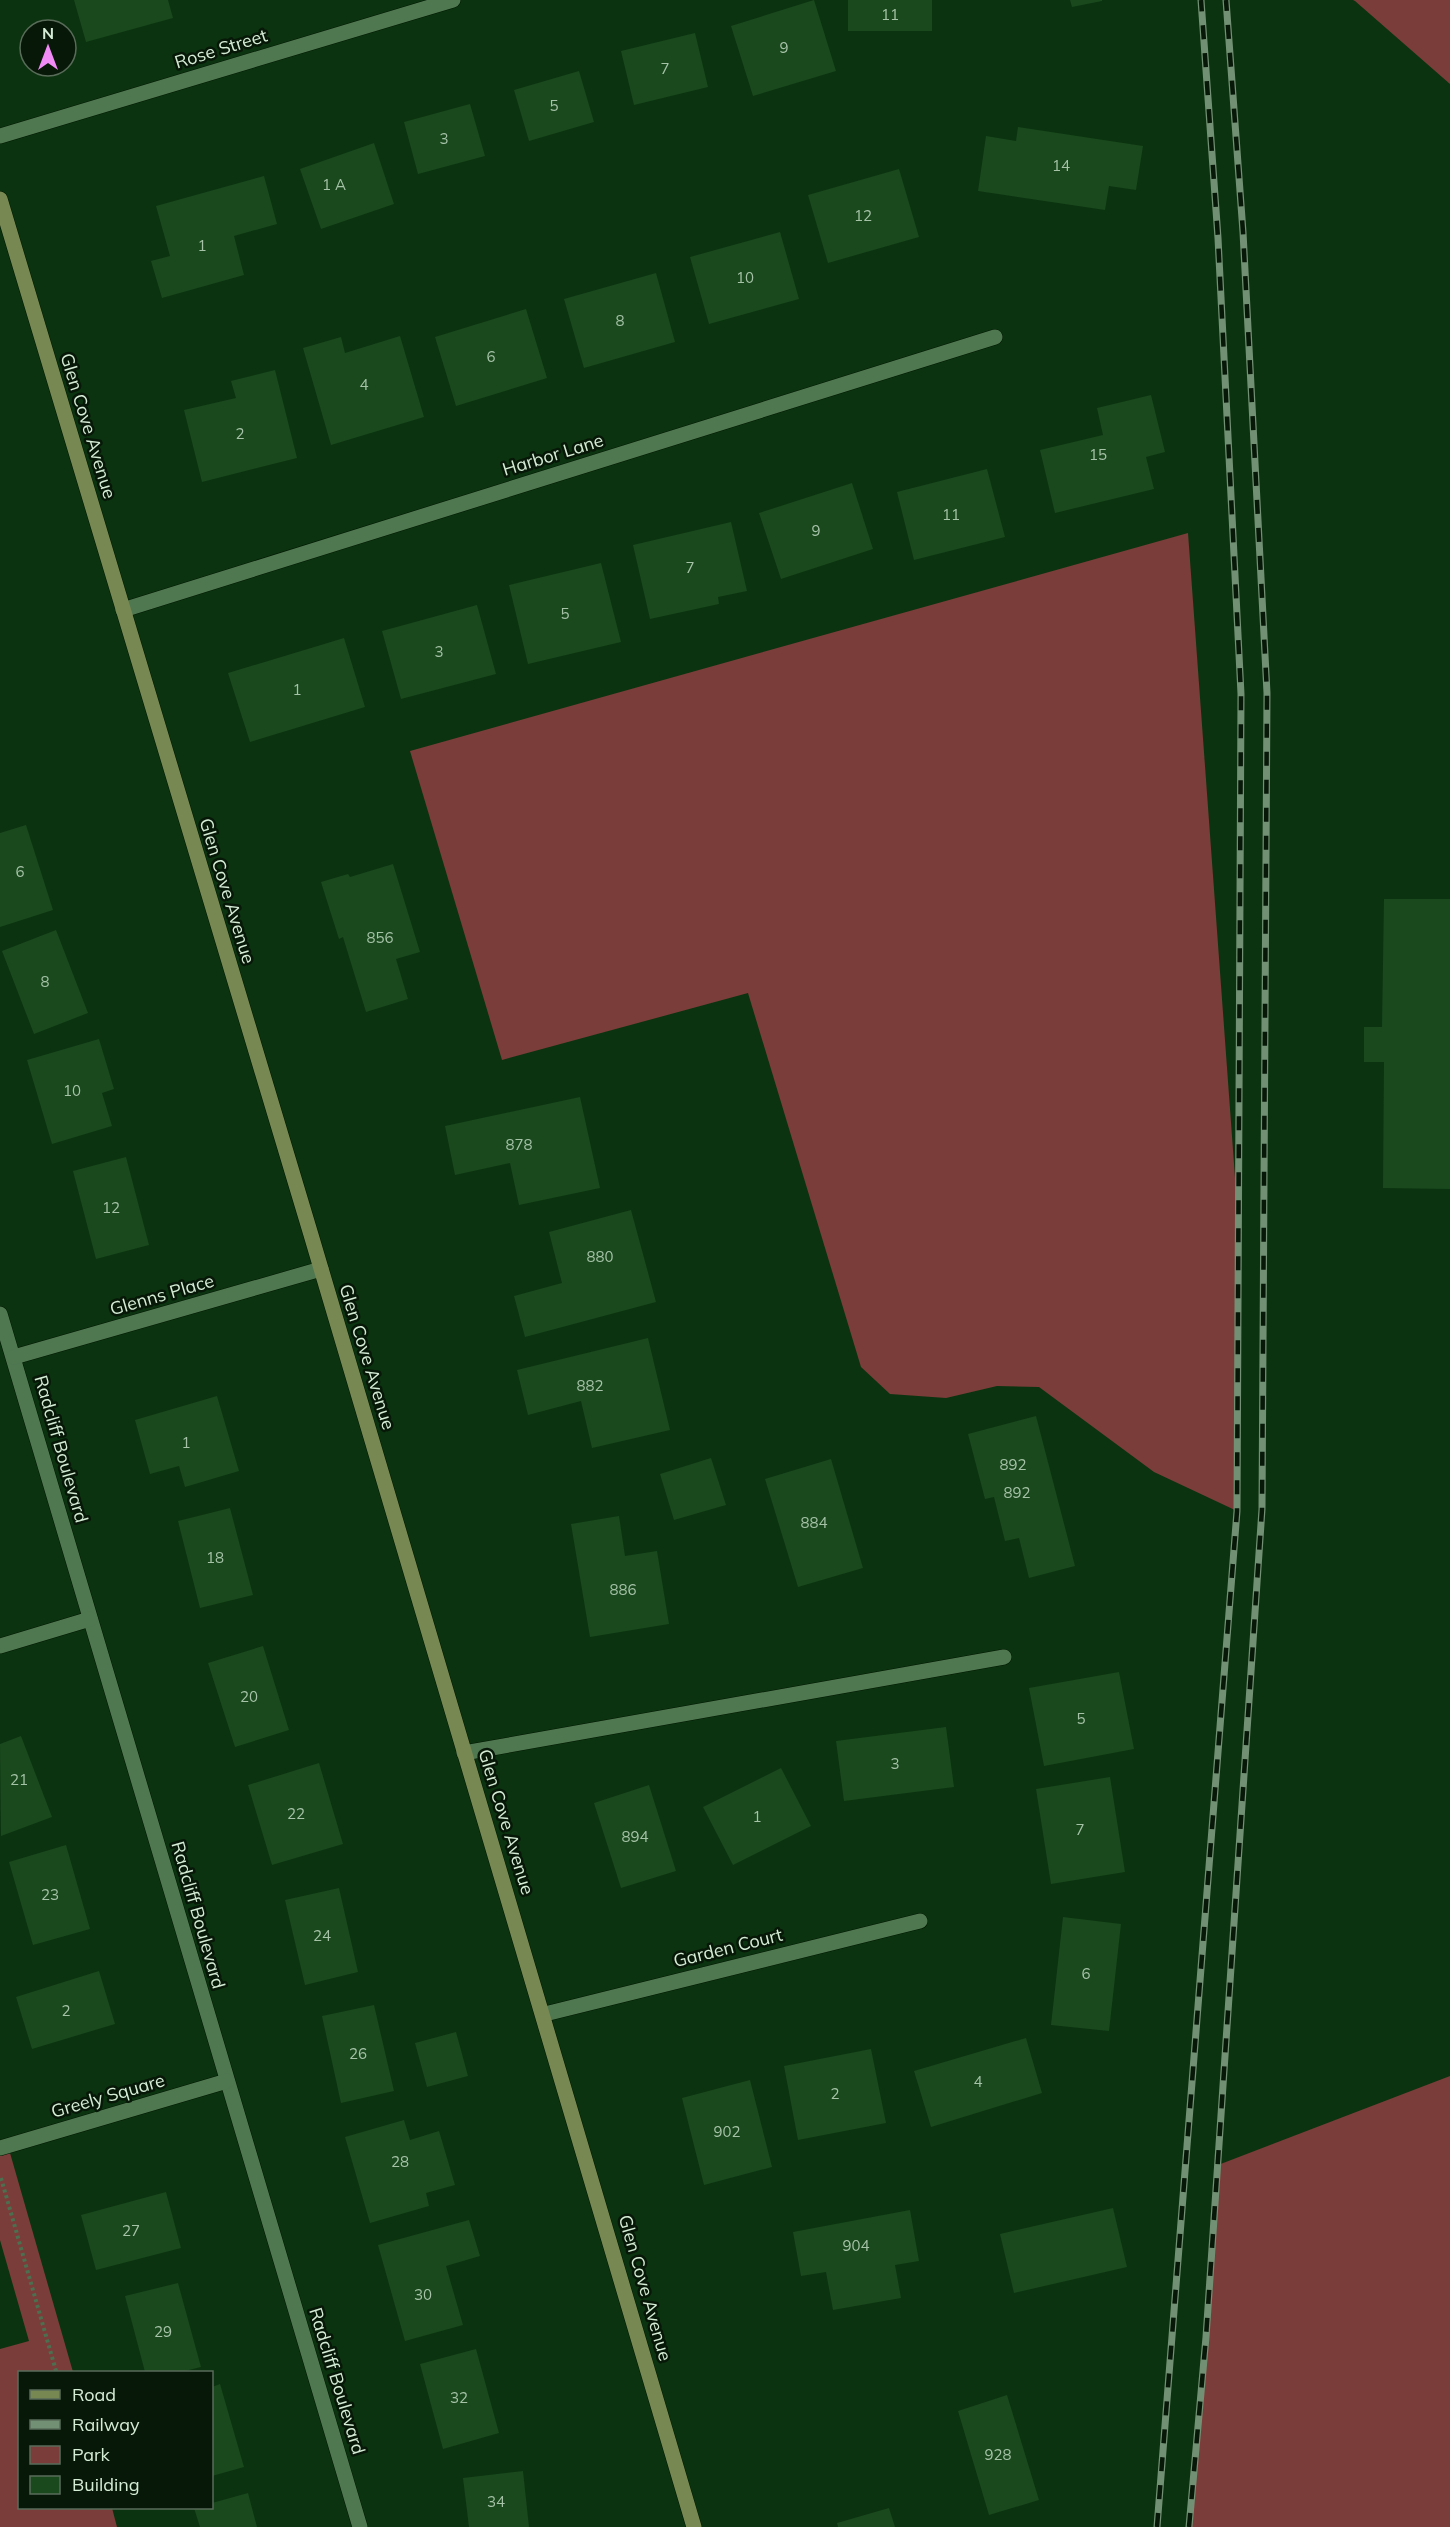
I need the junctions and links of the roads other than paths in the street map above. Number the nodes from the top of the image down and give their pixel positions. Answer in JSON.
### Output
{"nodes":[{"id":1,"x":453,"y":0,"type":"edge"},
{"id":2,"x":0,"y":136,"type":"edge"},
{"id":3,"x":0,"y":199,"type":"edge"},
{"id":4,"x":995,"y":337,"type":"dead end"},
{"id":5,"x":123,"y":610,"type":"junction"},
{"id":6,"x":321,"y":1269,"type":"junction"},
{"id":7,"x":0,"y":1314,"type":"edge"},
{"id":8,"x":14,"y":1358,"type":"junction"},
{"id":9,"x":90,"y":1619,"type":"junction"},
{"id":10,"x":0,"y":1646,"type":"edge"},
{"id":11,"x":1004,"y":1657,"type":"dead end"},
{"id":12,"x":464,"y":1753,"type":"junction"},
{"id":13,"x":920,"y":1921,"type":"dead end"},
{"id":14,"x":545,"y":2014,"type":"junction"},
{"id":15,"x":227,"y":2081,"type":"junction"},
{"id":16,"x":0,"y":2148,"type":"edge"},
{"id":17,"x":360,"y":2527,"type":"edge"},
{"id":18,"x":694,"y":2527,"type":"edge"}],
"edges":[{"from":1,"to":2,"type":"street","name":"Rose Street"},
{"from":3,"to":5,"type":"main road","name":"Glen Cove Avenue"},
{"from":4,"to":5,"type":"street","name":"Harbor Lane"},
{"from":5,"to":6,"type":"main road","name":"Glen Cove Avenue"},
{"from":6,"to":8,"type":"street","name":"Glenns Place"},
{"from":6,"to":12,"type":"main road","name":"Glen Cove Avenue"},
{"from":7,"to":8,"type":"street","name":"Radcliff Boulevard"},
{"from":8,"to":9,"type":"street","name":"Radcliff Boulevard"},
{"from":9,"to":10,"type":"street"},
{"from":9,"to":15,"type":"street","name":"Radcliff Boulevard"},
{"from":11,"to":12,"type":"street"},
{"from":12,"to":14,"type":"main road","name":"Glen Cove Avenue"},
{"from":13,"to":14,"type":"street","name":"Garden Court"},
{"from":14,"to":18,"type":"main road","name":"Glen Cove Avenue"},
{"from":15,"to":16,"type":"street","name":"Greely Square"},
{"from":15,"to":17,"type":"street","name":"Radcliff Boulevard"}]}
